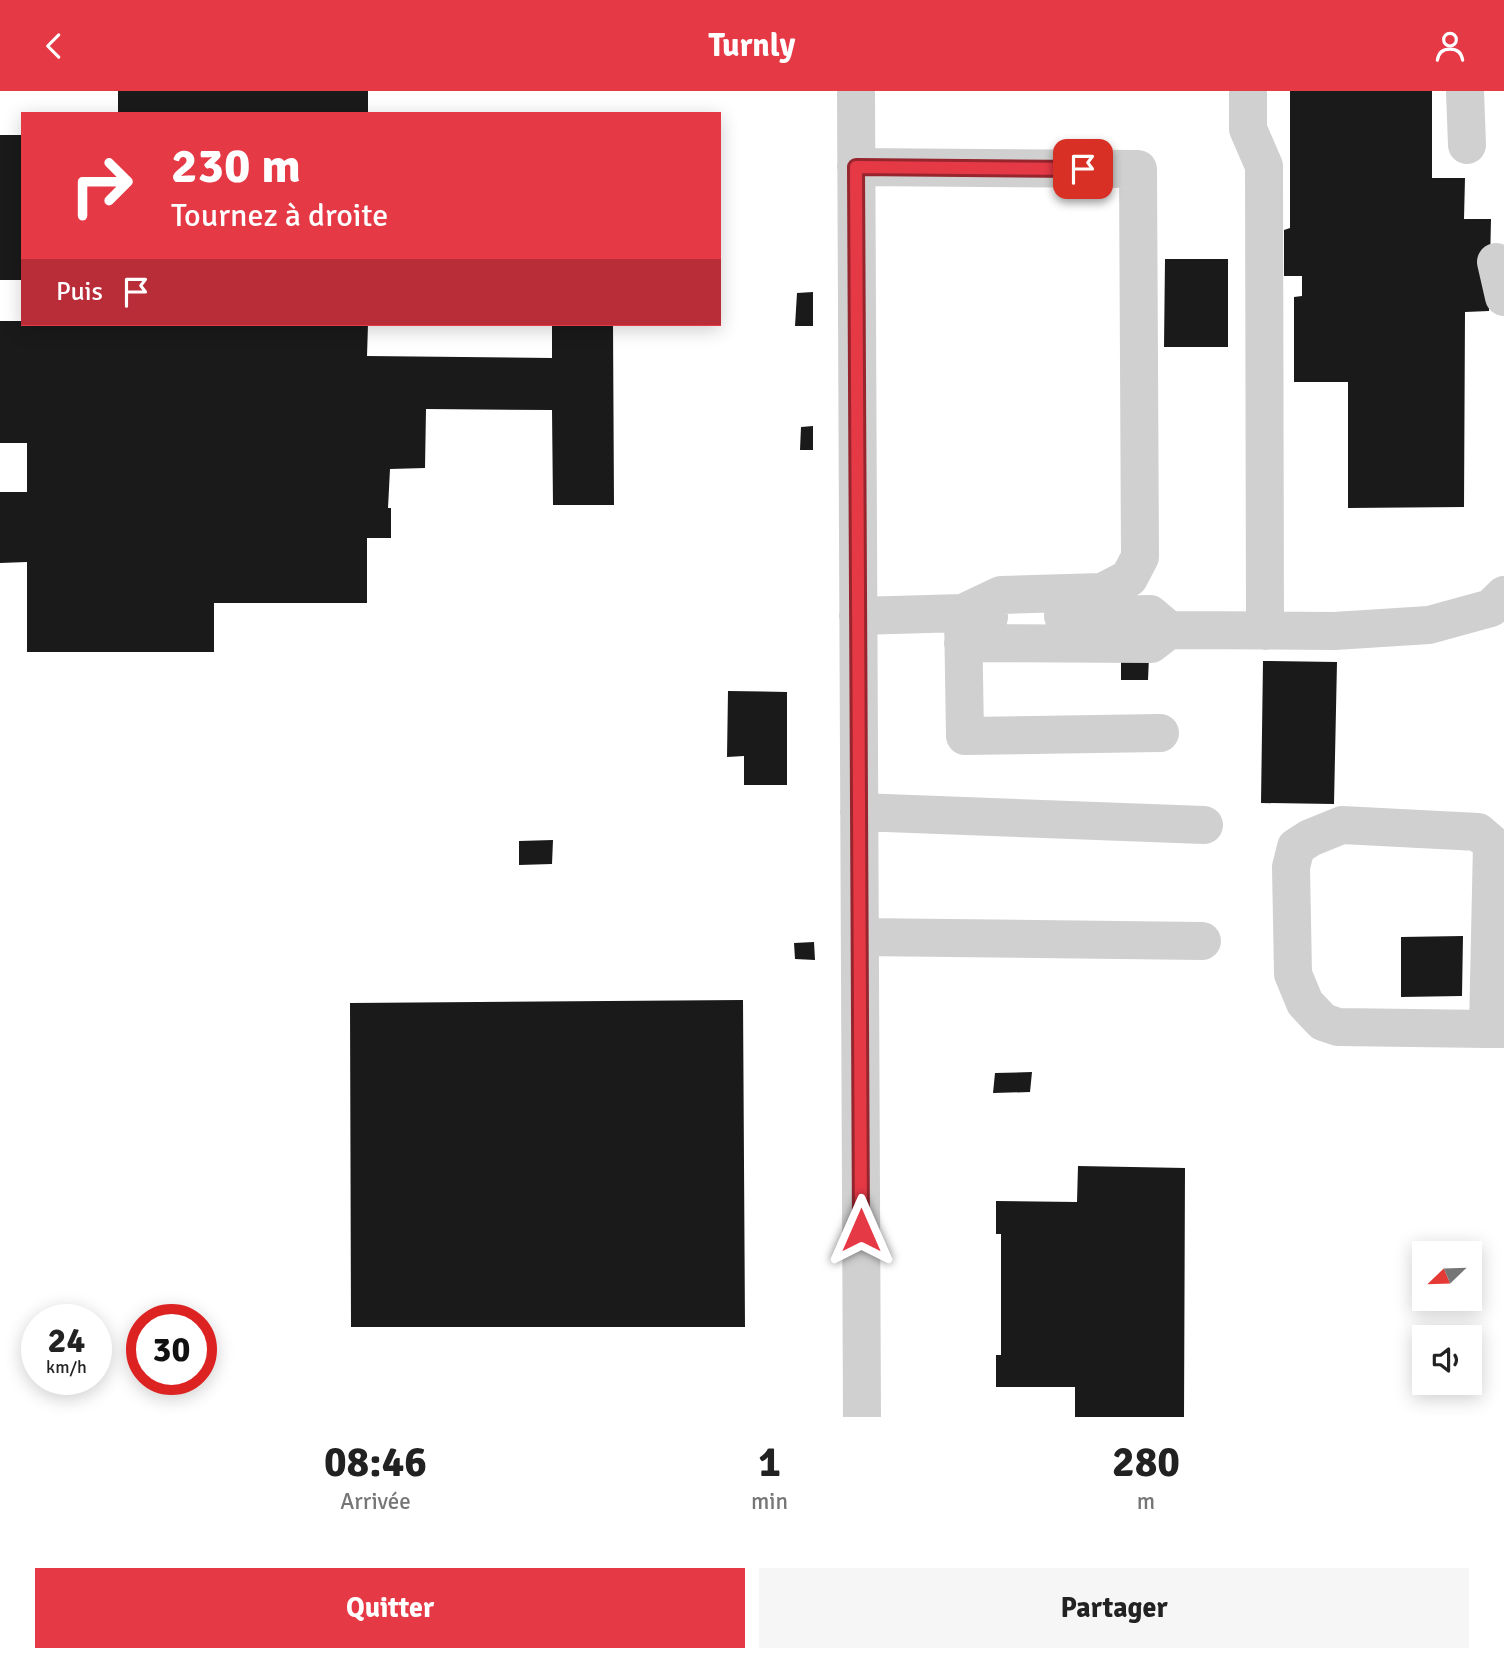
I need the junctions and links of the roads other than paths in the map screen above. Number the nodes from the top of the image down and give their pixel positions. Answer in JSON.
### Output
{"nodes":[{"id":1,"x":856,"y":91,"type":"edge"},
{"id":2,"x":1248,"y":91,"type":"edge"},
{"id":3,"x":1465,"y":91,"type":"edge"},
{"id":4,"x":1467,"y":145,"type":"dead end"},
{"id":5,"x":856,"y":167,"type":"junction"},
{"id":6,"x":1504,"y":595,"type":"edge"},
{"id":7,"x":858,"y":616,"type":"junction"},
{"id":8,"x":963,"y":628,"type":"junction"},
{"id":9,"x":1265,"y":631,"type":"junction"},
{"id":10,"x":1160,"y":733,"type":"dead end"},
{"id":11,"x":859,"y":812,"type":"junction"},
{"id":12,"x":1204,"y":825,"type":"dead end"},
{"id":13,"x":860,"y":937,"type":"junction"},
{"id":14,"x":1202,"y":941,"type":"dead end"},
{"id":15,"x":1496,"y":1029,"type":"edge"},
{"id":16,"x":862,"y":1417,"type":"edge"}],
"edges":[{"from":1,"to":5,"type":"street"},
{"from":2,"to":9,"type":"street"},
{"from":3,"to":4,"type":"street"},
{"from":5,"to":7,"type":"street"},
{"from":5,"to":8,"type":"street"},
{"from":6,"to":9,"type":"street"},
{"from":7,"to":8,"type":"street"},
{"from":7,"to":11,"type":"street"},
{"from":8,"to":9,"type":"street"},
{"from":8,"to":10,"type":"street"},
{"from":11,"to":12,"type":"street"},
{"from":11,"to":13,"type":"street"},
{"from":13,"to":14,"type":"street"},
{"from":13,"to":16,"type":"street"},
{"from":15,"to":15,"type":"street"}]}
